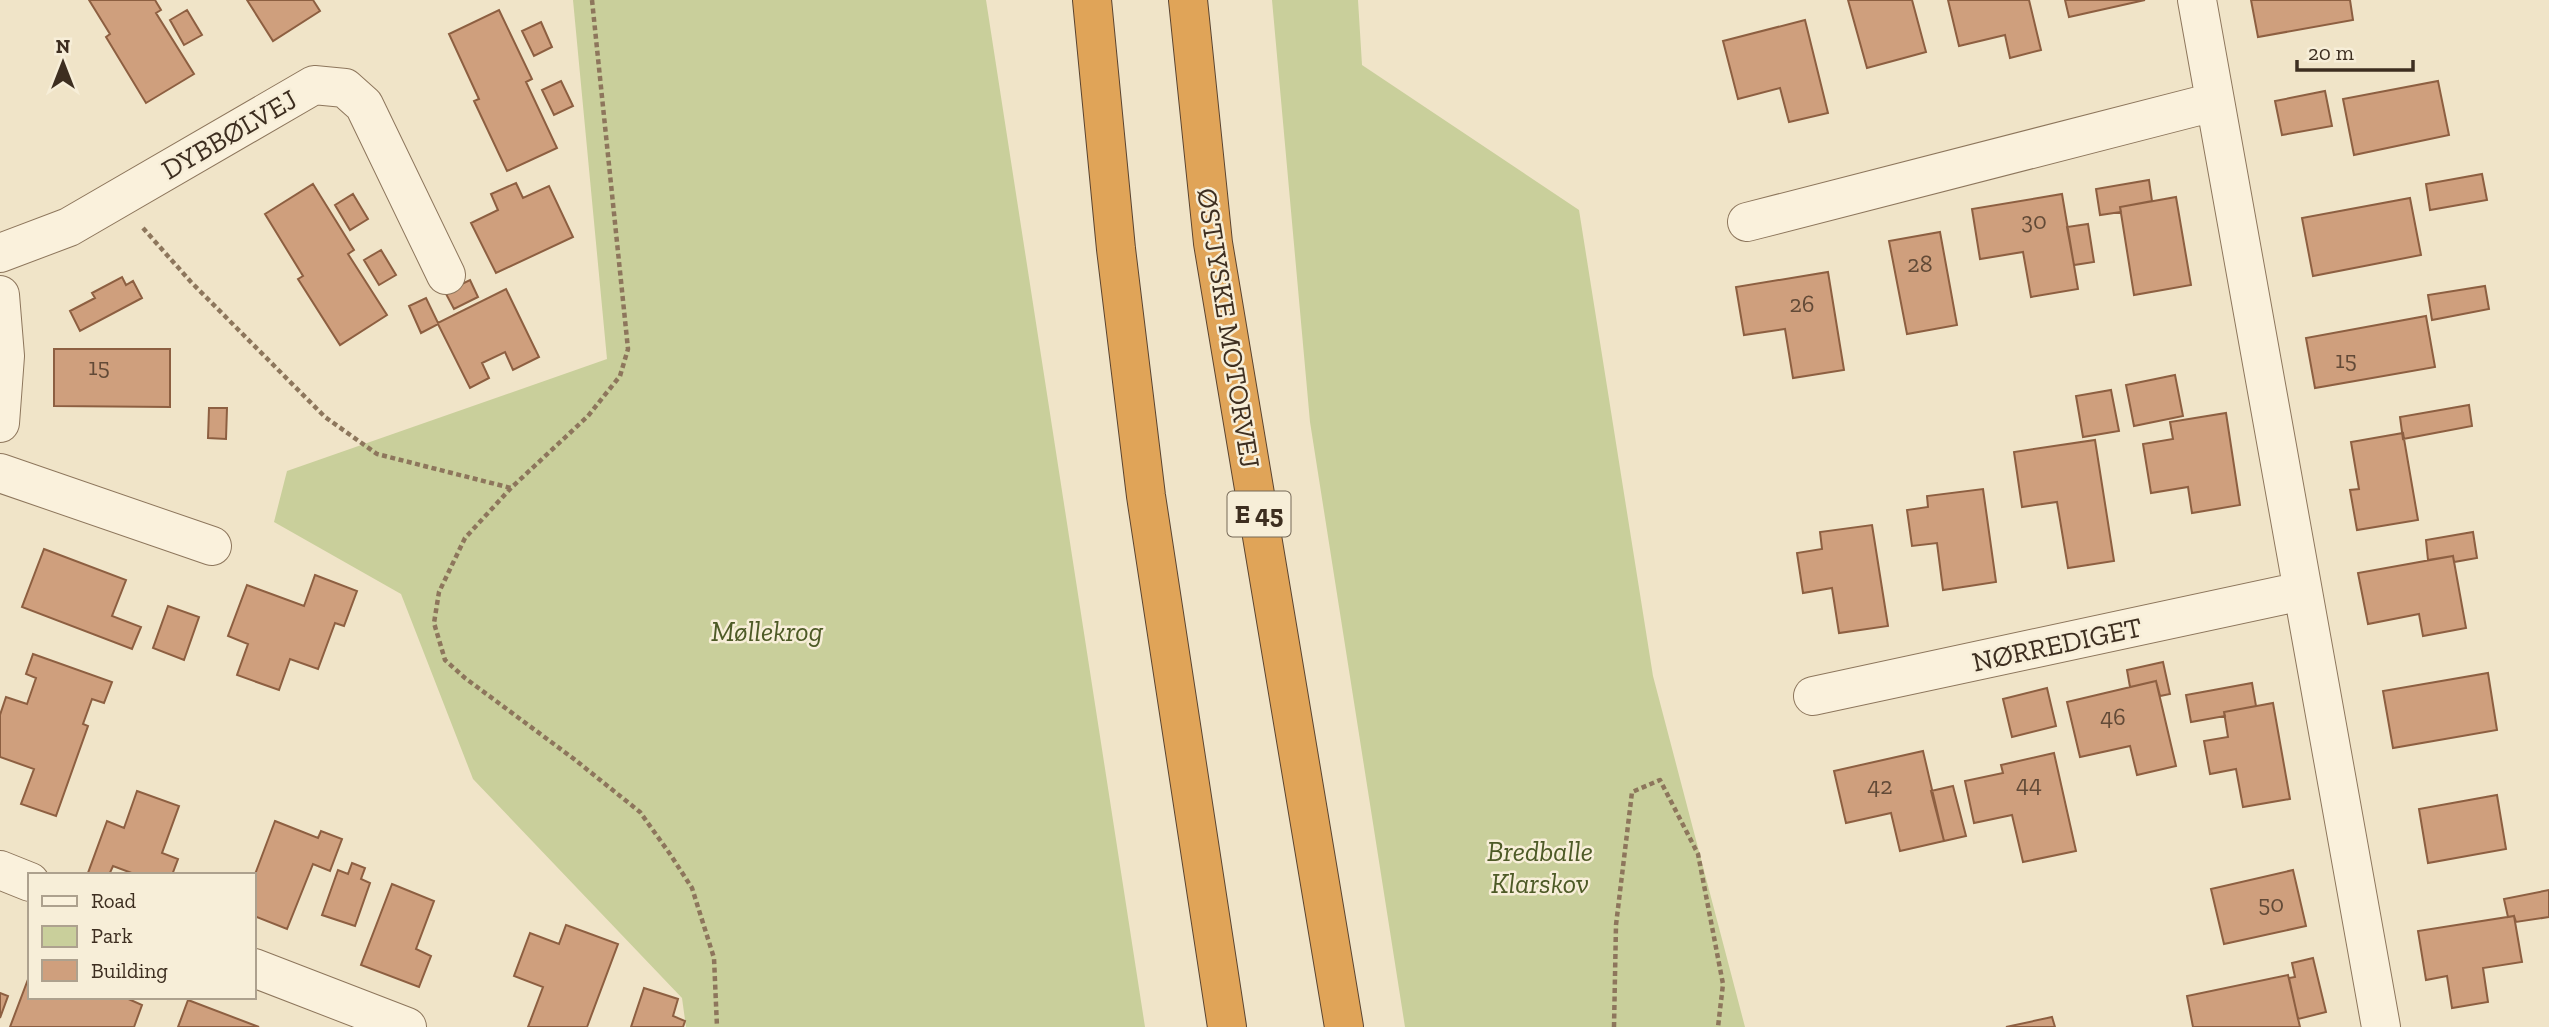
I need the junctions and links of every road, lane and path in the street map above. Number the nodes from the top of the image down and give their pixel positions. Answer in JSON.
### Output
{"nodes":[{"id":1,"x":592,"y":0,"type":"edge"},
{"id":2,"x":1091,"y":0,"type":"edge"},
{"id":3,"x":1188,"y":0,"type":"edge"},
{"id":4,"x":2197,"y":0,"type":"edge"},
{"id":5,"x":2214,"y":102,"type":"junction"},
{"id":6,"x":117,"y":199,"type":"junction"},
{"id":7,"x":1747,"y":222,"type":"dead end"},
{"id":8,"x":0,"y":253,"type":"edge"},
{"id":9,"x":446,"y":275,"type":"dead end"},
{"id":10,"x":0,"y":295,"type":"edge"},
{"id":11,"x":0,"y":423,"type":"edge"},
{"id":12,"x":0,"y":473,"type":"edge"},
{"id":13,"x":510,"y":488,"type":"junction"},
{"id":14,"x":212,"y":547,"type":"dead end"},
{"id":15,"x":2302,"y":592,"type":"junction"},
{"id":16,"x":1813,"y":696,"type":"dead end"},
{"id":17,"x":0,"y":870,"type":"edge"},
{"id":18,"x":28,"y":881,"type":"edge"},
{"id":19,"x":256,"y":969,"type":"edge"},
{"id":20,"x":407,"y":1027,"type":"edge"},
{"id":21,"x":717,"y":1027,"type":"edge"},
{"id":22,"x":1227,"y":1027,"type":"edge"},
{"id":23,"x":1344,"y":1027,"type":"edge"},
{"id":24,"x":1614,"y":1027,"type":"edge"},
{"id":25,"x":1717,"y":1027,"type":"edge"},
{"id":26,"x":2381,"y":1027,"type":"edge"}],
"edges":[{"from":1,"to":13,"type":"path"},
{"from":2,"to":22,"type":"highway"},
{"from":3,"to":23,"type":"highway","name":"ØSTJYSKE MOTORVEJ","number":"E 45"},
{"from":4,"to":5,"type":"street"},
{"from":5,"to":7,"type":"street"},
{"from":5,"to":15,"type":"street"},
{"from":6,"to":8,"type":"street","name":"DYBBØLVEJ"},
{"from":6,"to":9,"type":"street","name":"DYBBØLVEJ"},
{"from":6,"to":13,"type":"path"},
{"from":10,"to":11,"type":"street"},
{"from":12,"to":14,"type":"street"},
{"from":13,"to":21,"type":"path"},
{"from":15,"to":16,"type":"street","name":"NØRREDIGET"},
{"from":15,"to":26,"type":"street"},
{"from":17,"to":18,"type":"street"},
{"from":19,"to":20,"type":"street"},
{"from":24,"to":25,"type":"path"}]}
